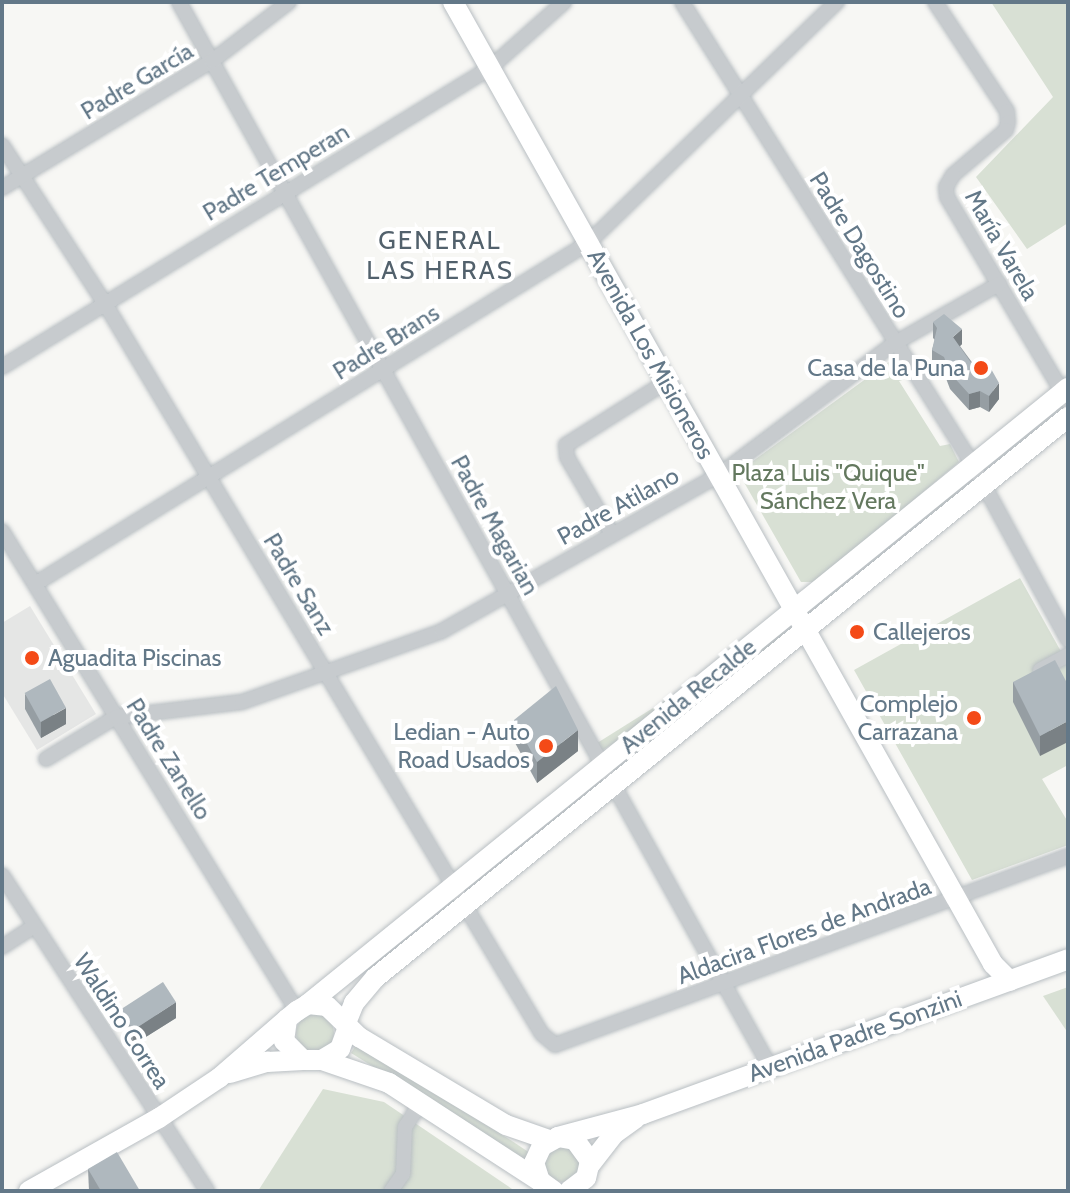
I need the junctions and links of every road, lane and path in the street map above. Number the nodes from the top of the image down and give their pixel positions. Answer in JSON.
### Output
{"nodes":[{"id":1,"x":179,"y":2,"type":"edge"},
{"id":2,"x":289,"y":2,"type":"edge"},
{"id":3,"x":453,"y":2,"type":"edge"},
{"id":4,"x":468,"y":2,"type":"edge"},
{"id":5,"x":564,"y":2,"type":"edge"},
{"id":6,"x":682,"y":2,"type":"edge"},
{"id":7,"x":837,"y":2,"type":"edge"},
{"id":8,"x":935,"y":2,"type":"edge"},
{"id":9,"x":212,"y":61,"type":"junction"},
{"id":10,"x":495,"y":64,"type":"junction"},
{"id":11,"x":742,"y":98,"type":"junction"},
{"id":12,"x":2,"y":145,"type":"edge"},
{"id":13,"x":22,"y":175,"type":"junction"},
{"id":14,"x":2,"y":188,"type":"edge"},
{"id":15,"x":286,"y":192,"type":"junction"},
{"id":16,"x":594,"y":239,"type":"junction"},
{"id":17,"x":999,"y":284,"type":"junction"},
{"id":18,"x":104,"y":302,"type":"junction"},
{"id":19,"x":895,"y":343,"type":"junction"},
{"id":20,"x":2,"y":367,"type":"edge"},
{"id":21,"x":385,"y":369,"type":"junction"},
{"id":22,"x":666,"y":382,"type":"junction"},
{"id":23,"x":1066,"y":394,"type":"edge"},
{"id":24,"x":1068,"y":417,"type":"edge"},
{"id":25,"x":973,"y":465,"type":"junction"},
{"id":26,"x":724,"y":471,"type":"junction"},
{"id":27,"x":209,"y":476,"type":"junction"},
{"id":28,"x":984,"y":485,"type":"junction"},
{"id":29,"x":2,"y":531,"type":"edge"},
{"id":30,"x":612,"y":534,"type":"junction"},
{"id":31,"x":35,"y":584,"type":"junction"},
{"id":32,"x":507,"y":594,"type":"junction"},
{"id":33,"x":800,"y":605,"type":"junction"},
{"id":34,"x":811,"y":625,"type":"junction"},
{"id":35,"x":1068,"y":640,"type":"edge"},
{"id":36,"x":1068,"y":655,"type":"edge"},
{"id":37,"x":327,"y":675,"type":"junction"},
{"id":38,"x":1027,"y":678,"type":"edge"},
{"id":39,"x":116,"y":717,"type":"junction"},
{"id":40,"x":46,"y":759,"type":"dead end"},
{"id":41,"x":603,"y":764,"type":"junction"},
{"id":42,"x":615,"y":784,"type":"junction"},
{"id":43,"x":1068,"y":856,"type":"edge"},
{"id":44,"x":2,"y":875,"type":"edge"},
{"id":45,"x":452,"y":886,"type":"junction"},
{"id":46,"x":962,"y":896,"type":"junction"},
{"id":47,"x":464,"y":906,"type":"junction"},
{"id":48,"x":34,"y":926,"type":"junction"},
{"id":49,"x":2,"y":947,"type":"edge"},
{"id":50,"x":1068,"y":959,"type":"edge"},
{"id":51,"x":1010,"y":981,"type":"junction"},
{"id":52,"x":725,"y":984,"type":"junction"},
{"id":53,"x":298,"y":1011,"type":"junction"},
{"id":54,"x":347,"y":1025,"type":"junction"},
{"id":55,"x":555,"y":1045,"type":"joint"},
{"id":56,"x":313,"y":1060,"type":"junction"},
{"id":57,"x":770,"y":1067,"type":"junction"},
{"id":58,"x":219,"y":1078,"type":"junction"},
{"id":59,"x":421,"y":1102,"type":"junction"},
{"id":60,"x":643,"y":1114,"type":"junction"},
{"id":61,"x":159,"y":1118,"type":"junction"},
{"id":62,"x":554,"y":1139,"type":"junction"},
{"id":63,"x":589,"y":1168,"type":"junction"},
{"id":64,"x":547,"y":1186,"type":"edge"},
{"id":65,"x":29,"y":1191,"type":"edge"},
{"id":66,"x":207,"y":1191,"type":"edge"},
{"id":67,"x":391,"y":1191,"type":"edge"},
{"id":68,"x":569,"y":1191,"type":"edge"},
{"id":69,"x":599,"y":1191,"type":"edge"}],
"edges":[{"from":1,"to":9,"type":"street","name":"Padre Magarian"},
{"from":2,"to":9,"type":"street","name":"Padre García"},
{"from":3,"to":10,"type":"main road","name":"Avenida Los Misioneros"},
{"from":4,"to":10,"type":"main road","name":"Avenida Los Misioneros"},
{"from":5,"to":10,"type":"street","name":"Padre Temperan"},
{"from":6,"to":11,"type":"street","name":"Padre Dagostino"},
{"from":7,"to":11,"type":"street","name":"Padre Brans"},
{"from":8,"to":17,"type":"street","name":"María Varela"},
{"from":9,"to":13,"type":"street","name":"Padre García"},
{"from":9,"to":15,"type":"street","name":"Padre Magarian"},
{"from":10,"to":15,"type":"street","name":"Padre Temperan"},
{"from":10,"to":16,"type":"main road","name":"Avenida Los Misioneros"},
{"from":11,"to":16,"type":"street","name":"Padre Brans"},
{"from":11,"to":19,"type":"street","name":"Padre Dagostino"},
{"from":12,"to":13,"type":"street","name":"Padre Sanz"},
{"from":13,"to":14,"type":"street","name":"Padre García"},
{"from":13,"to":18,"type":"street","name":"Padre Sanz"},
{"from":15,"to":18,"type":"street","name":"Padre Temperan"},
{"from":15,"to":21,"type":"street","name":"Padre Magarian"},
{"from":16,"to":21,"type":"street","name":"Padre Brans"},
{"from":16,"to":22,"type":"main road","name":"Avenida Los Misioneros"},
{"from":16,"to":26,"type":"main road","name":"Avenida Los Misioneros"},
{"from":17,"to":19,"type":"street","name":"Padre Atilano"},
{"from":17,"to":23,"type":"street","name":"María Varela"},
{"from":18,"to":20,"type":"street","name":"Padre Temperan"},
{"from":18,"to":27,"type":"street","name":"Padre Sanz"},
{"from":19,"to":25,"type":"street","name":"Padre Dagostino"},
{"from":19,"to":26,"type":"street","name":"Padre Atilano"},
{"from":21,"to":27,"type":"street","name":"Padre Brans"},
{"from":21,"to":32,"type":"street","name":"Padre Magarian"},
{"from":22,"to":26,"type":"main road","name":"Avenida Los Misioneros"},
{"from":22,"to":30,"type":"street"},
{"from":23,"to":25,"type":"main road","name":"Avenida Recalde"},
{"from":24,"to":28,"type":"main road","name":"Avenida Recalde"},
{"from":25,"to":28,"type":"street","name":"Padre Dagostino"},
{"from":25,"to":33,"type":"main road","name":"Avenida Recalde"},
{"from":26,"to":30,"type":"street","name":"Padre Atilano"},
{"from":26,"to":33,"type":"main road","name":"Avenida Los Misioneros"},
{"from":27,"to":31,"type":"street","name":"Padre Brans"},
{"from":27,"to":37,"type":"street","name":"Padre Sanz"},
{"from":28,"to":34,"type":"main road","name":"Avenida Recalde"},
{"from":28,"to":35,"type":"street","name":"Padre Dagostino"},
{"from":29,"to":31,"type":"street","name":"Padre Zanello"},
{"from":30,"to":32,"type":"street","name":"Padre Atilano"},
{"from":31,"to":39,"type":"street","name":"Padre Zanello"},
{"from":32,"to":37,"type":"street","name":"Padre Atilano"},
{"from":32,"to":41,"type":"street","name":"Padre Magarian"},
{"from":33,"to":34,"type":"main road","name":"Avenida Los Misioneros"},
{"from":33,"to":41,"type":"main road","name":"Avenida Recalde"},
{"from":34,"to":42,"type":"main road","name":"Avenida Recalde"},
{"from":34,"to":46,"type":"main road","name":"Avenida Los Misioneros"},
{"from":36,"to":38,"type":"street"},
{"from":37,"to":39,"type":"street","name":"Padre Atilano"},
{"from":37,"to":45,"type":"street","name":"Padre Sanz"},
{"from":39,"to":40,"type":"street","name":"Padre Atilano"},
{"from":39,"to":53,"type":"street","name":"Padre Zanello"},
{"from":41,"to":42,"type":"street","name":"Padre Magarian"},
{"from":41,"to":45,"type":"main road","name":"Avenida Recalde"},
{"from":42,"to":47,"type":"main road","name":"Avenida Recalde"},
{"from":42,"to":52,"type":"street","name":"Padre Magarian"},
{"from":43,"to":46,"type":"street","name":"Aldacira Flores de Andrada"},
{"from":44,"to":48,"type":"street","name":"Waldino Correa"},
{"from":45,"to":47,"type":"street","name":"Padre Sanz"},
{"from":45,"to":53,"type":"main road","name":"Avenida Recalde"},
{"from":46,"to":51,"type":"main road","name":"Avenida Los Misioneros"},
{"from":46,"to":52,"type":"street","name":"Aldacira Flores de Andrada"},
{"from":47,"to":54,"type":"main road","name":"Avenida Recalde"},
{"from":47,"to":55,"type":"street","name":"Padre Sanz"},
{"from":48,"to":49,"type":"street"},
{"from":48,"to":61,"type":"street","name":"Waldino Correa"},
{"from":50,"to":51,"type":"main road","name":"Avenida Padre Sonzini"},
{"from":51,"to":57,"type":"main road","name":"Avenida Padre Sonzini"},
{"from":52,"to":55,"type":"street","name":"Aldacira Flores de Andrada"},
{"from":52,"to":57,"type":"street","name":"Padre Magarian"},
{"from":53,"to":54,"type":"main road"},
{"from":53,"to":56,"type":"main road"},
{"from":53,"to":58,"type":"main road","name":"Avenida Recalde"},
{"from":54,"to":56,"type":"main road"},
{"from":54,"to":62,"type":"main road"},
{"from":56,"to":58,"type":"main road","name":"Avenida Recalde"},
{"from":56,"to":59,"type":"main road"},
{"from":57,"to":60,"type":"main road","name":"Avenida Padre Sonzini"},
{"from":58,"to":61,"type":"main road","name":"Avenida Recalde"},
{"from":59,"to":64,"type":"main road"},
{"from":59,"to":67,"type":"street"},
{"from":60,"to":62,"type":"main road","name":"Avenida Padre Sonzini"},
{"from":60,"to":63,"type":"main road","name":"Avenida Padre Sonzini"},
{"from":61,"to":65,"type":"main road","name":"Avenida Recalde"},
{"from":61,"to":66,"type":"street","name":"Waldino Correa"},
{"from":62,"to":63,"type":"main road"},
{"from":62,"to":64,"type":"main road"},
{"from":63,"to":68,"type":"main road","name":"Avenida Padre Sonzini"},
{"from":63,"to":69,"type":"main road"}]}
